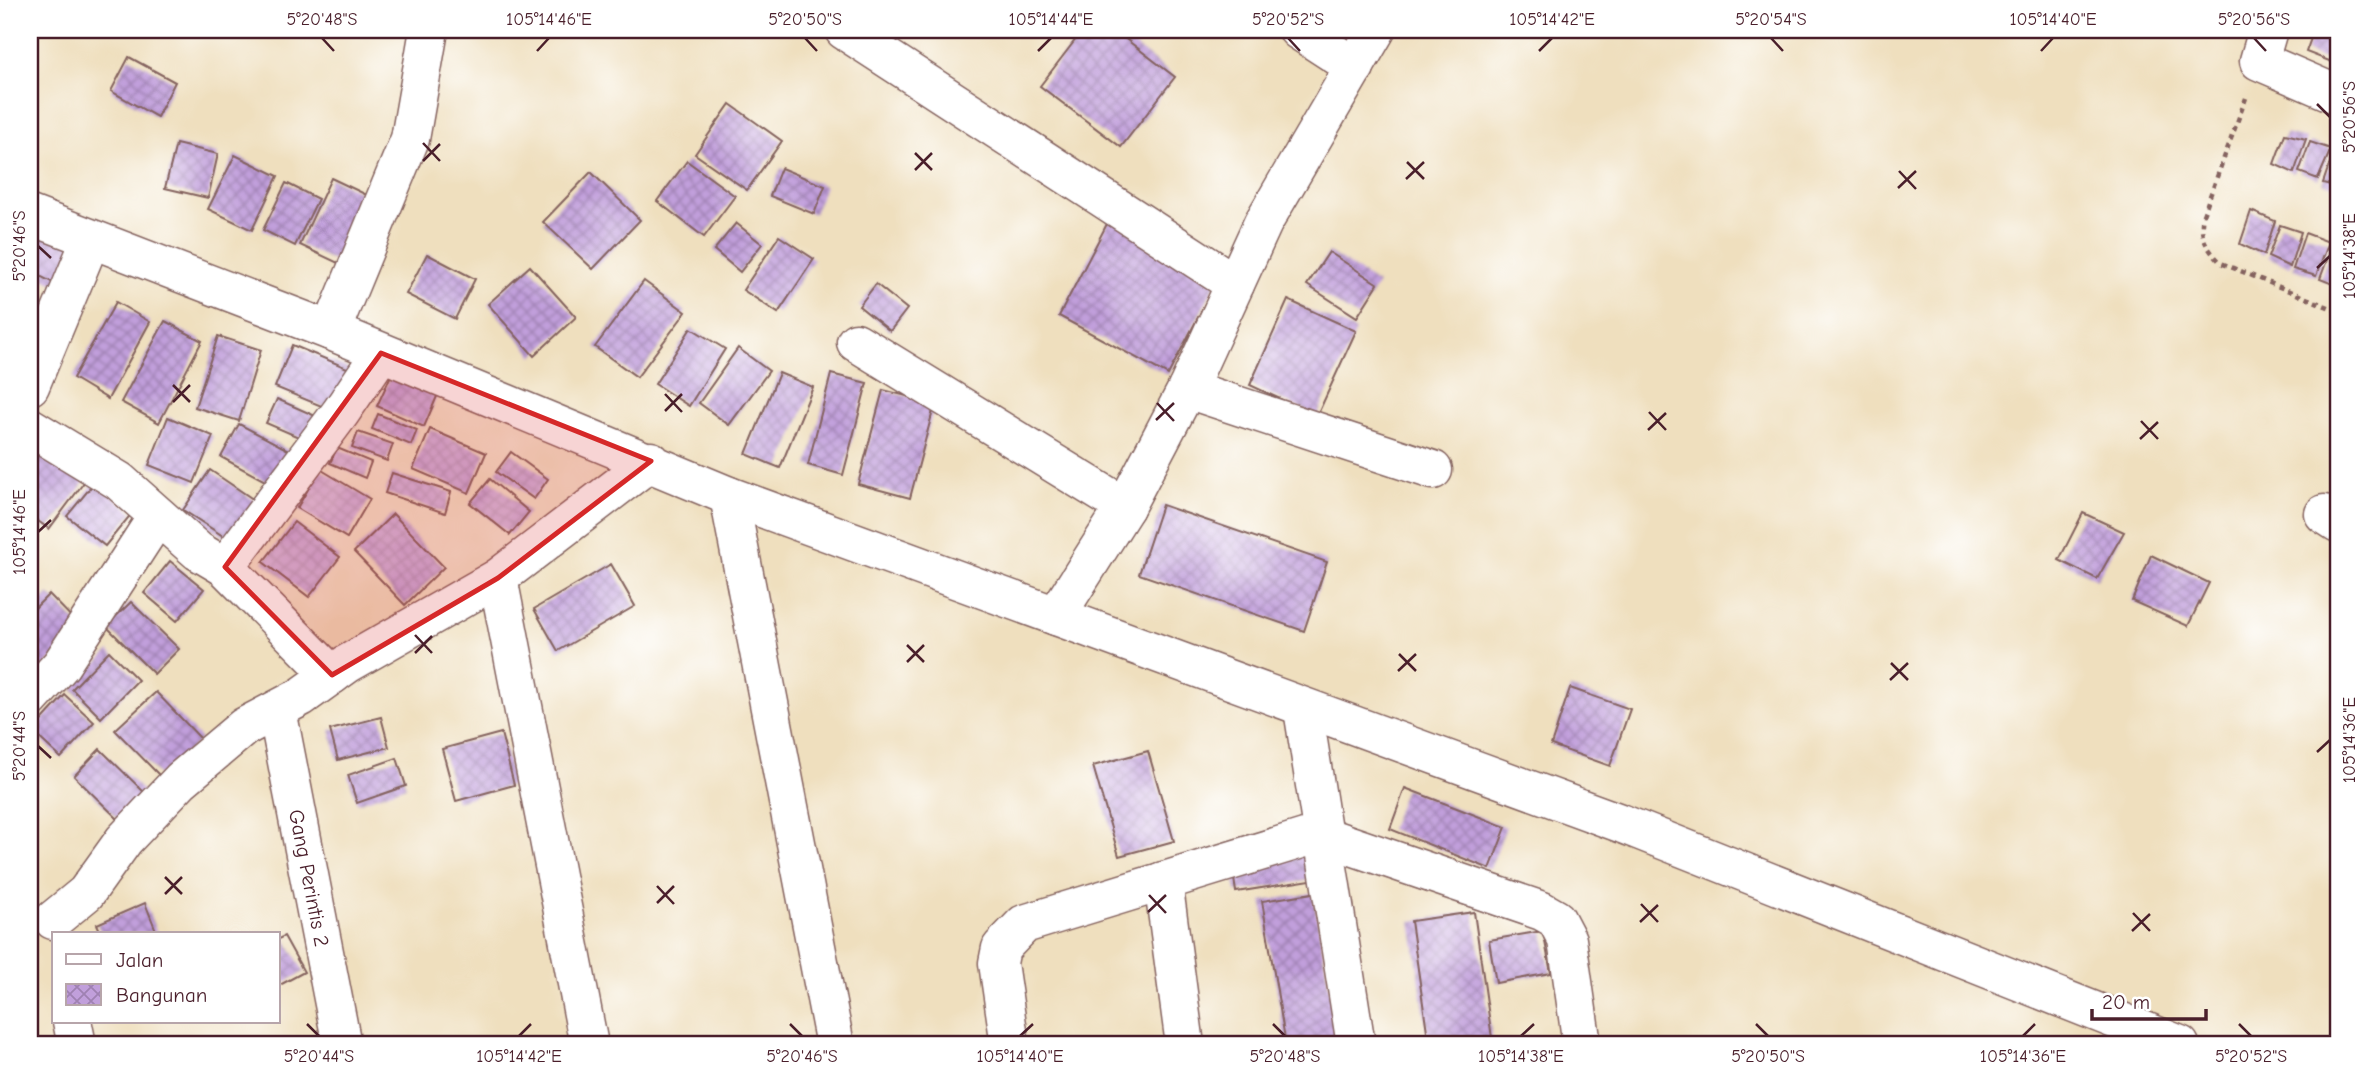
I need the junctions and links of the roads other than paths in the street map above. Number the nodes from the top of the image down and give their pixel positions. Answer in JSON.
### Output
{"nodes":[{"id":1,"x":429,"y":30,"type":"edge"},
{"id":2,"x":844,"y":30,"type":"edge"},
{"id":3,"x":1298,"y":30,"type":"edge"},
{"id":4,"x":1376,"y":30,"type":"edge"},
{"id":5,"x":2263,"y":45,"type":"edge"},
{"id":6,"x":1354,"y":67,"type":"junction"},
{"id":7,"x":2338,"y":95,"type":"edge"},
{"id":8,"x":30,"y":215,"type":"edge"},
{"id":9,"x":90,"y":239,"type":"junction"},
{"id":10,"x":1235,"y":284,"type":"junction"},
{"id":11,"x":331,"y":331,"type":"junction"},
{"id":12,"x":856,"y":342,"type":"dead end"},
{"id":13,"x":381,"y":353,"type":"junction"},
{"id":14,"x":30,"y":386,"type":"edge"},
{"id":15,"x":1187,"y":389,"type":"junction"},
{"id":16,"x":30,"y":427,"type":"edge"},
{"id":17,"x":651,"y":461,"type":"junction"},
{"id":18,"x":1433,"y":470,"type":"dead end"},
{"id":19,"x":729,"y":496,"type":"junction"},
{"id":20,"x":1125,"y":507,"type":"junction"},
{"id":21,"x":157,"y":517,"type":"junction"},
{"id":22,"x":225,"y":567,"type":"junction"},
{"id":23,"x":498,"y":578,"type":"junction"},
{"id":24,"x":1056,"y":616,"type":"junction"},
{"id":25,"x":332,"y":675,"type":"junction"},
{"id":26,"x":30,"y":699,"type":"edge"},
{"id":27,"x":1303,"y":709,"type":"junction"},
{"id":28,"x":277,"y":710,"type":"junction"},
{"id":29,"x":1322,"y":835,"type":"junction"},
{"id":30,"x":1163,"y":881,"type":"junction"},
{"id":31,"x":46,"y":920,"type":"edge"},
{"id":32,"x":72,"y":1023,"type":"edge"},
{"id":33,"x":77,"y":1045,"type":"edge"},
{"id":34,"x":342,"y":1045,"type":"edge"},
{"id":35,"x":589,"y":1045,"type":"edge"},
{"id":36,"x":835,"y":1045,"type":"edge"},
{"id":37,"x":1010,"y":1045,"type":"edge"},
{"id":38,"x":1185,"y":1045,"type":"edge"},
{"id":39,"x":1356,"y":1045,"type":"edge"},
{"id":40,"x":1582,"y":1045,"type":"edge"},
{"id":41,"x":2180,"y":1045,"type":"edge"}],
"edges":[{"from":1,"to":11,"type":"street"},
{"from":2,"to":10,"type":"street"},
{"from":3,"to":6,"type":"street"},
{"from":4,"to":6,"type":"street"},
{"from":5,"to":7,"type":"street"},
{"from":6,"to":10,"type":"street"},
{"from":8,"to":9,"type":"street"},
{"from":9,"to":11,"type":"street"},
{"from":9,"to":14,"type":"street"},
{"from":10,"to":15,"type":"street"},
{"from":11,"to":13,"type":"street"},
{"from":12,"to":20,"type":"street"},
{"from":13,"to":17,"type":"street"},
{"from":13,"to":22,"type":"street"},
{"from":15,"to":18,"type":"street"},
{"from":15,"to":20,"type":"street"},
{"from":16,"to":21,"type":"street"},
{"from":17,"to":19,"type":"street"},
{"from":17,"to":23,"type":"street"},
{"from":19,"to":24,"type":"street"},
{"from":19,"to":36,"type":"street"},
{"from":20,"to":24,"type":"street"},
{"from":21,"to":22,"type":"street"},
{"from":21,"to":26,"type":"street"},
{"from":22,"to":25,"type":"street"},
{"from":23,"to":25,"type":"street"},
{"from":23,"to":35,"type":"street"},
{"from":24,"to":27,"type":"street"},
{"from":25,"to":28,"type":"street"},
{"from":27,"to":29,"type":"street"},
{"from":27,"to":41,"type":"street"},
{"from":28,"to":31,"type":"street"},
{"from":28,"to":34,"type":"street","name":"Gang Perintis 2"},
{"from":29,"to":30,"type":"street"},
{"from":29,"to":39,"type":"street"},
{"from":29,"to":40,"type":"street"},
{"from":30,"to":37,"type":"street"},
{"from":30,"to":38,"type":"street"},
{"from":32,"to":33,"type":"street"}]}
